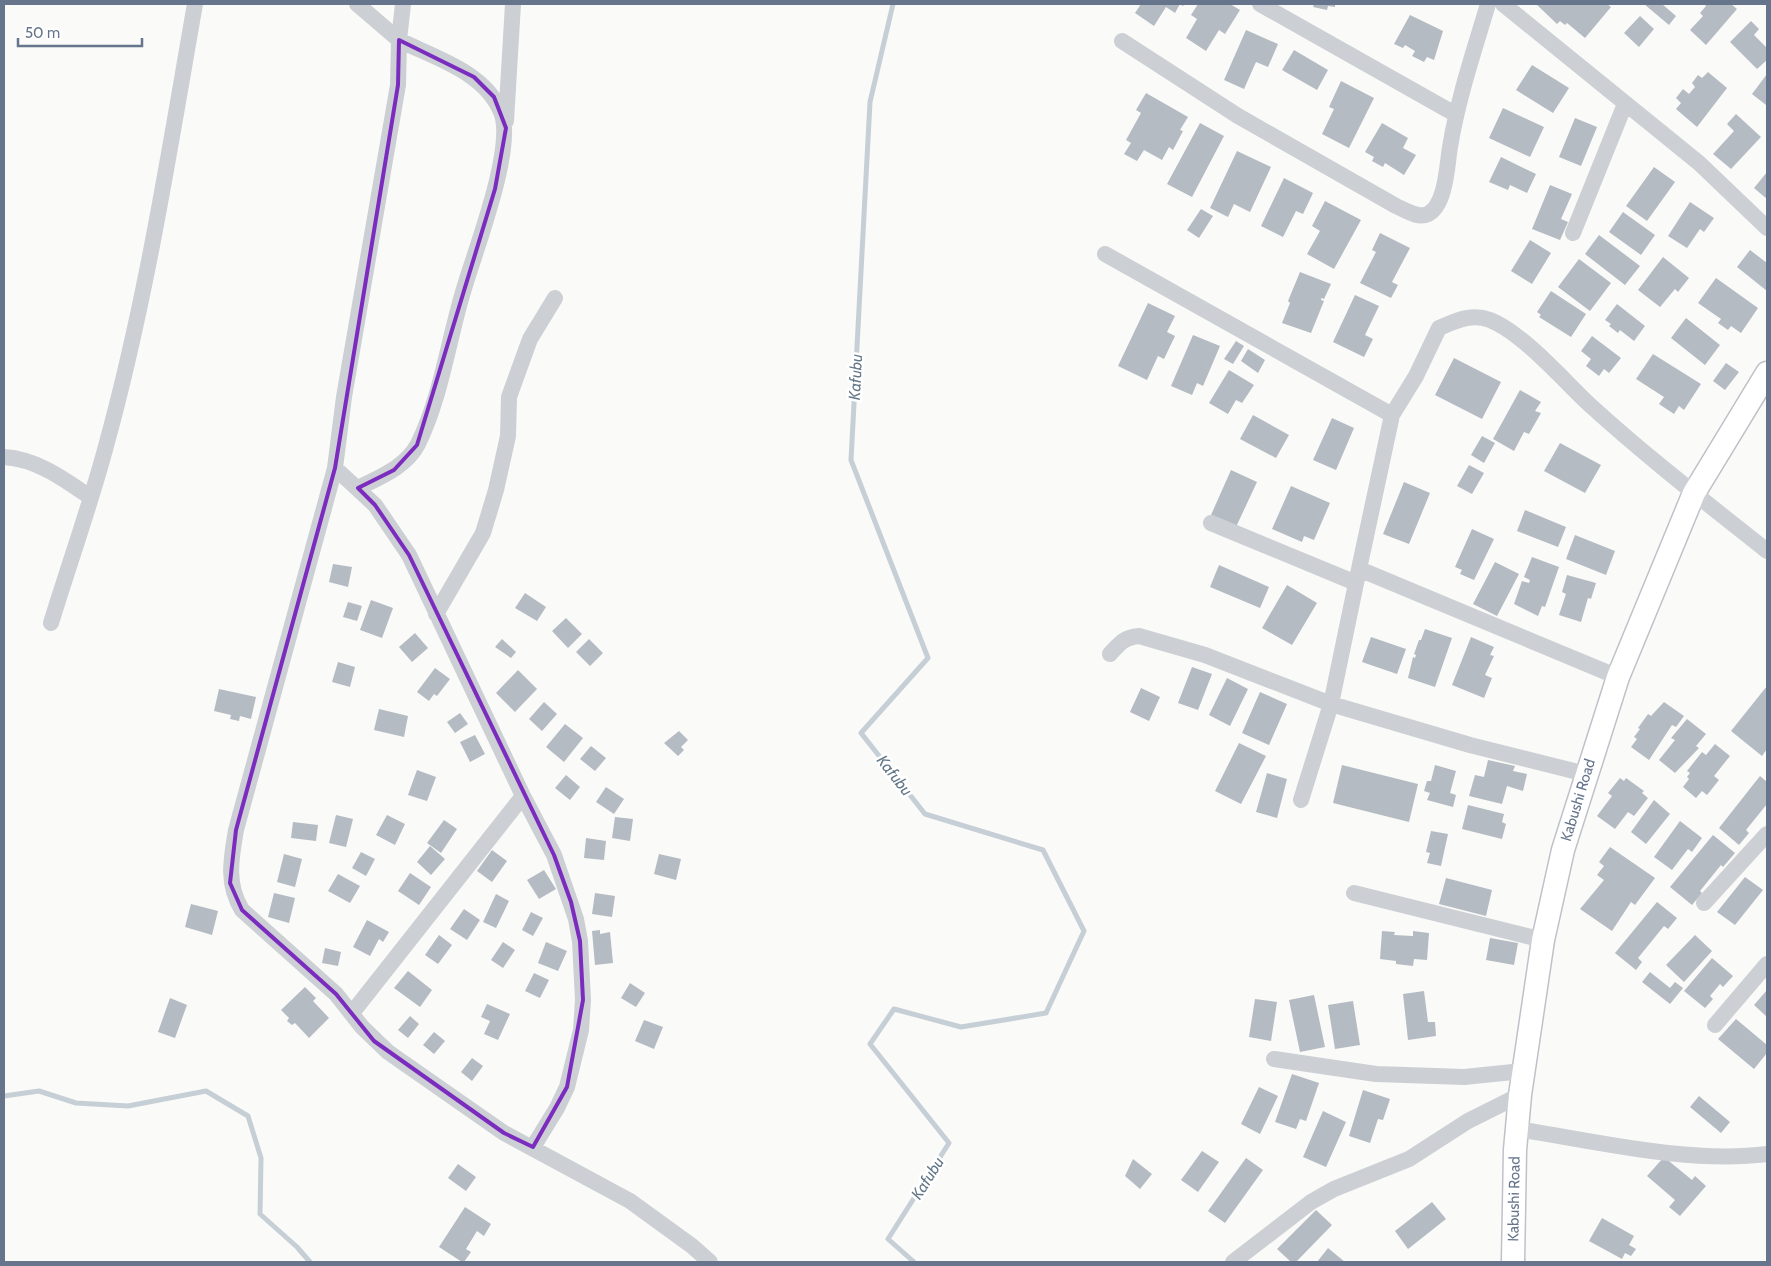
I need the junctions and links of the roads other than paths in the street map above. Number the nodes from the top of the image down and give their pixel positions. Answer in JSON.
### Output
{"nodes":[{"id":1,"x":195,"y":4,"type":"edge"},
{"id":2,"x":361,"y":4,"type":"edge"},
{"id":3,"x":403,"y":4,"type":"edge"},
{"id":4,"x":513,"y":4,"type":"edge"},
{"id":5,"x":1260,"y":4,"type":"edge"},
{"id":6,"x":1488,"y":4,"type":"edge"},
{"id":7,"x":1503,"y":4,"type":"edge"},
{"id":8,"x":399,"y":40,"type":"junction"},
{"id":9,"x":1122,"y":41,"type":"dead end"},
{"id":10,"x":1626,"y":104,"type":"junction"},
{"id":11,"x":1455,"y":114,"type":"junction"},
{"id":12,"x":506,"y":128,"type":"junction"},
{"id":13,"x":1767,"y":228,"type":"edge"},
{"id":14,"x":1573,"y":233,"type":"dead end"},
{"id":15,"x":1106,"y":254,"type":"dead end"},
{"id":16,"x":555,"y":298,"type":"dead end"},
{"id":17,"x":1767,"y":373,"type":"edge"},
{"id":18,"x":1392,"y":415,"type":"junction"},
{"id":19,"x":4,"y":457,"type":"edge"},
{"id":20,"x":334,"y":468,"type":"junction"},
{"id":21,"x":358,"y":488,"type":"junction"},
{"id":22,"x":1694,"y":493,"type":"junction"},
{"id":23,"x":90,"y":498,"type":"junction"},
{"id":24,"x":1211,"y":523,"type":"dead end"},
{"id":25,"x":1767,"y":551,"type":"edge"},
{"id":26,"x":1358,"y":576,"type":"junction"},
{"id":27,"x":436,"y":614,"type":"junction"},
{"id":28,"x":51,"y":623,"type":"dead end"},
{"id":29,"x":1110,"y":654,"type":"dead end"},
{"id":30,"x":1618,"y":677,"type":"junction"},
{"id":31,"x":1331,"y":704,"type":"junction"},
{"id":32,"x":1586,"y":774,"type":"junction"},
{"id":33,"x":523,"y":796,"type":"junction"},
{"id":34,"x":1301,"y":800,"type":"dead end"},
{"id":35,"x":1767,"y":834,"type":"edge"},
{"id":36,"x":1354,"y":893,"type":"dead end"},
{"id":37,"x":1704,"y":903,"type":"dead end"},
{"id":38,"x":1543,"y":940,"type":"junction"},
{"id":39,"x":1767,"y":964,"type":"edge"},
{"id":40,"x":352,"y":1013,"type":"junction"},
{"id":41,"x":1714,"y":1025,"type":"dead end"},
{"id":42,"x":1274,"y":1059,"type":"dead end"},
{"id":43,"x":1523,"y":1071,"type":"junction"},
{"id":44,"x":1520,"y":1095,"type":"junction"},
{"id":45,"x":1517,"y":1128,"type":"junction"},
{"id":46,"x":533,"y":1147,"type":"junction"},
{"id":47,"x":1767,"y":1154,"type":"edge"},
{"id":48,"x":710,"y":1262,"type":"edge"},
{"id":49,"x":1233,"y":1262,"type":"edge"},
{"id":50,"x":1513,"y":1262,"type":"edge"}],
"edges":[{"from":1,"to":23,"type":"street"},
{"from":2,"to":8,"type":"street"},
{"from":3,"to":8,"type":"street"},
{"from":4,"to":12,"type":"street"},
{"from":5,"to":11,"type":"street"},
{"from":6,"to":11,"type":"street"},
{"from":7,"to":10,"type":"street"},
{"from":8,"to":12,"type":"street"},
{"from":8,"to":20,"type":"street"},
{"from":9,"to":11,"type":"street"},
{"from":10,"to":13,"type":"street"},
{"from":10,"to":14,"type":"street"},
{"from":12,"to":21,"type":"street"},
{"from":15,"to":18,"type":"street"},
{"from":16,"to":27,"type":"street"},
{"from":17,"to":22,"type":"main road","name":"Kabushi Road"},
{"from":18,"to":22,"type":"street"},
{"from":18,"to":26,"type":"street"},
{"from":19,"to":23,"type":"street"},
{"from":20,"to":21,"type":"street"},
{"from":20,"to":40,"type":"street"},
{"from":21,"to":27,"type":"street"},
{"from":22,"to":25,"type":"street"},
{"from":22,"to":30,"type":"main road","name":"Kabushi Road"},
{"from":23,"to":28,"type":"street"},
{"from":24,"to":26,"type":"street"},
{"from":26,"to":30,"type":"street"},
{"from":26,"to":31,"type":"street"},
{"from":27,"to":33,"type":"street"},
{"from":29,"to":31,"type":"street"},
{"from":30,"to":32,"type":"main road","name":"Kabushi Road"},
{"from":31,"to":32,"type":"street"},
{"from":31,"to":34,"type":"street"},
{"from":32,"to":38,"type":"main road","name":"Kabushi Road"},
{"from":33,"to":40,"type":"street"},
{"from":33,"to":46,"type":"street"},
{"from":35,"to":37,"type":"street"},
{"from":36,"to":38,"type":"street"},
{"from":38,"to":43,"type":"main road","name":"Kabushi Road"},
{"from":39,"to":41,"type":"street"},
{"from":40,"to":46,"type":"street"},
{"from":42,"to":43,"type":"street"},
{"from":43,"to":44,"type":"main road","name":"Kabushi Road"},
{"from":44,"to":45,"type":"main road","name":"Kabushi Road"},
{"from":44,"to":49,"type":"street"},
{"from":45,"to":47,"type":"street"},
{"from":45,"to":50,"type":"main road","name":"Kabushi Road"},
{"from":46,"to":48,"type":"street"}]}
